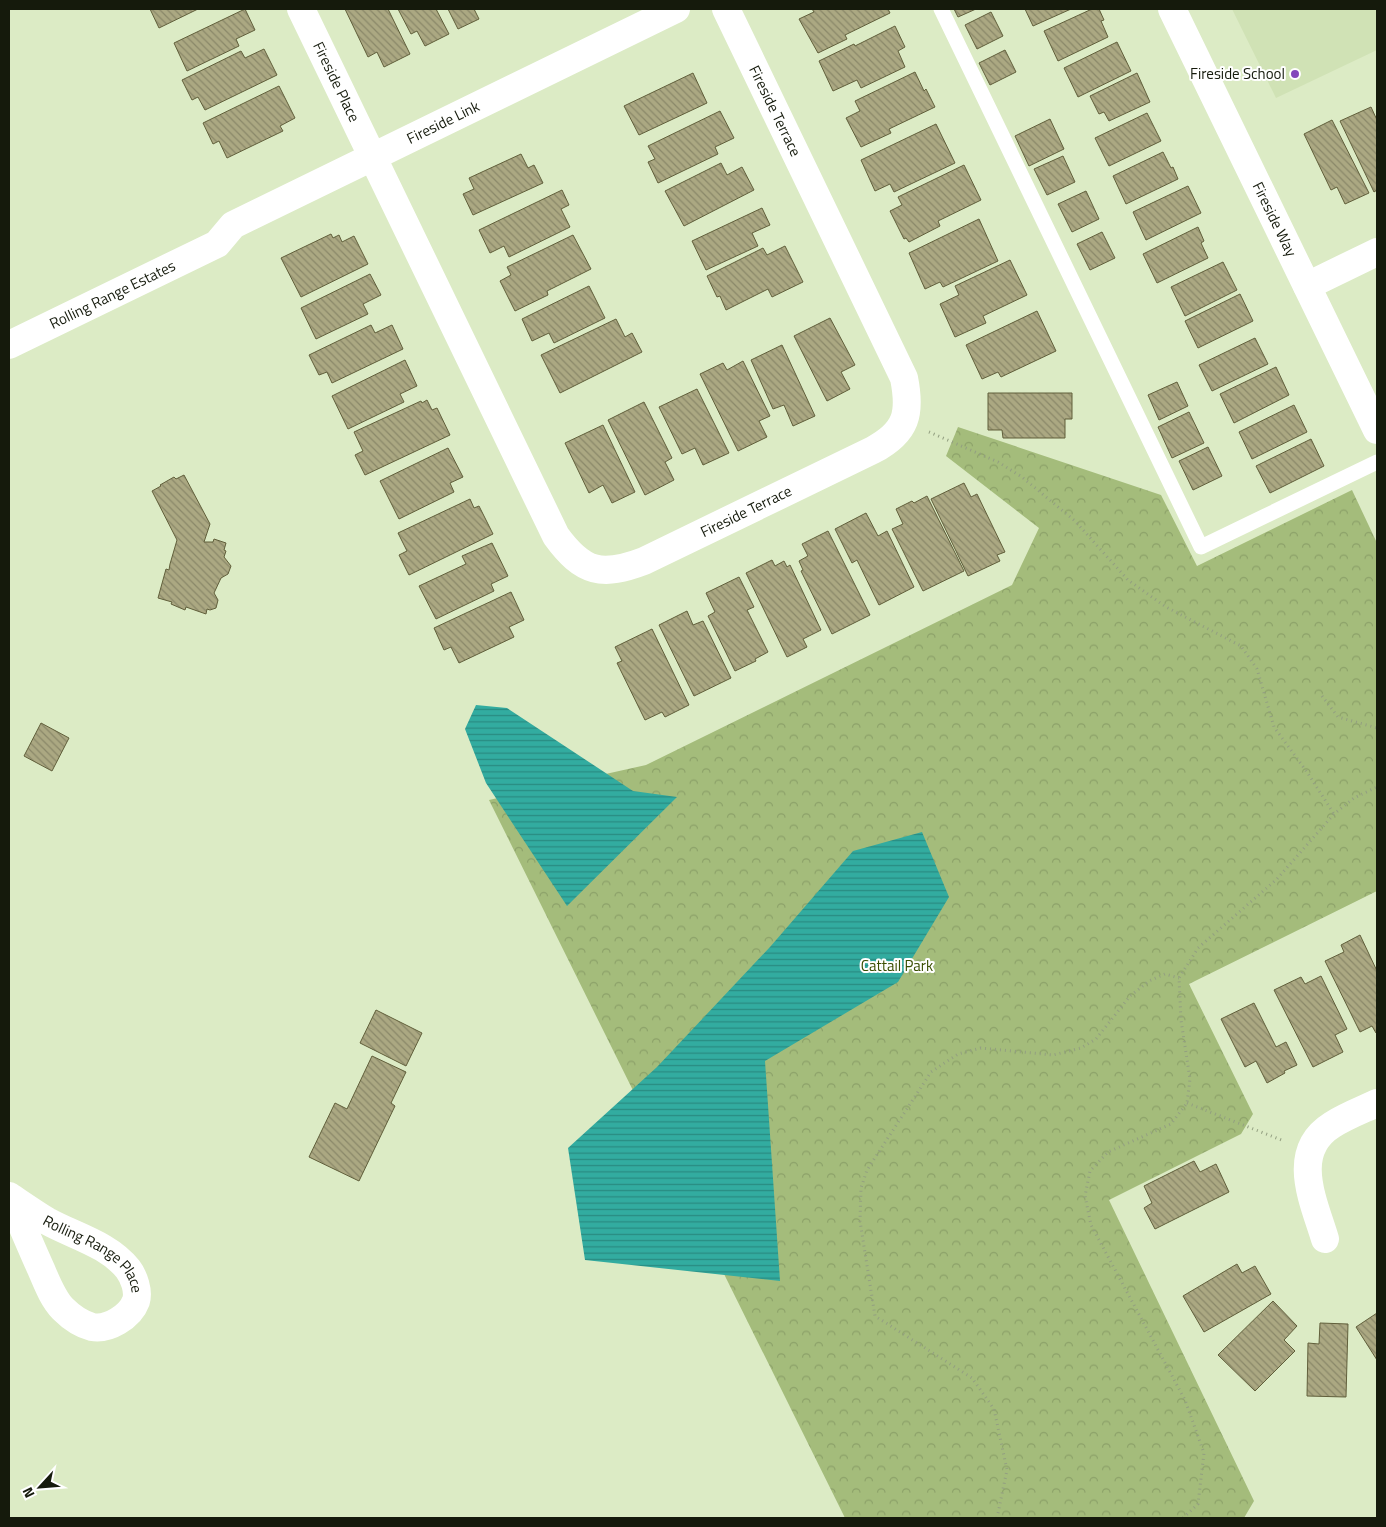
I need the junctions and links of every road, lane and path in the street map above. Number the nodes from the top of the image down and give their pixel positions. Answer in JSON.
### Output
{"nodes":[{"id":1,"x":301,"y":9,"type":"edge"},
{"id":2,"x":676,"y":9,"type":"edge"},
{"id":3,"x":726,"y":9,"type":"edge"},
{"id":4,"x":940,"y":9,"type":"edge"},
{"id":5,"x":1172,"y":9,"type":"edge"},
{"id":6,"x":372,"y":156,"type":"junction"},
{"id":7,"x":217,"y":244,"type":"joint"},
{"id":8,"x":1377,"y":252,"type":"edge"},
{"id":9,"x":1307,"y":286,"type":"junction"},
{"id":10,"x":9,"y":345,"type":"edge"},
{"id":11,"x":904,"y":421,"type":"junction"},
{"id":12,"x":1377,"y":430,"type":"edge"},
{"id":13,"x":1377,"y":462,"type":"edge"},
{"id":14,"x":1322,"y":696,"type":"dead end"},
{"id":15,"x":1377,"y":728,"type":"edge"},
{"id":16,"x":1377,"y":787,"type":"edge"},
{"id":17,"x":1334,"y":814,"type":"junction"},
{"id":18,"x":1179,"y":978,"type":"junction"},
{"id":19,"x":1377,"y":1102,"type":"edge"},
{"id":20,"x":1187,"y":1103,"type":"junction"},
{"id":21,"x":1310,"y":1151,"type":"junction"},
{"id":22,"x":9,"y":1196,"type":"edge"},
{"id":23,"x":1325,"y":1239,"type":"dead end"},
{"id":24,"x":997,"y":1518,"type":"edge"},
{"id":25,"x":1183,"y":1518,"type":"edge"}],
"edges":[{"from":1,"to":6,"type":"street","name":"Fireside Place"},
{"from":2,"to":6,"type":"street","name":"Fireside Link"},
{"from":3,"to":11,"type":"street","name":"Fireside Terrace"},
{"from":4,"to":13,"type":"lane"},
{"from":5,"to":9,"type":"street","name":"Fireside Way"},
{"from":6,"to":7,"type":"street","name":"Fireside Link"},
{"from":6,"to":11,"type":"street","name":"Fireside Terrace"},
{"from":7,"to":10,"type":"street","name":"Rolling Range Estates"},
{"from":8,"to":9,"type":"street"},
{"from":9,"to":12,"type":"street","name":"Fireside Way"},
{"from":11,"to":17,"type":"path"},
{"from":14,"to":15,"type":"path"},
{"from":16,"to":17,"type":"path"},
{"from":17,"to":18,"type":"path"},
{"from":18,"to":20,"type":"path"},
{"from":18,"to":24,"type":"path"},
{"from":19,"to":21,"type":"street"},
{"from":20,"to":21,"type":"path"},
{"from":20,"to":25,"type":"path"},
{"from":21,"to":23,"type":"street"},
{"from":22,"to":22,"type":"street","name":"Rolling Range Place"}]}
